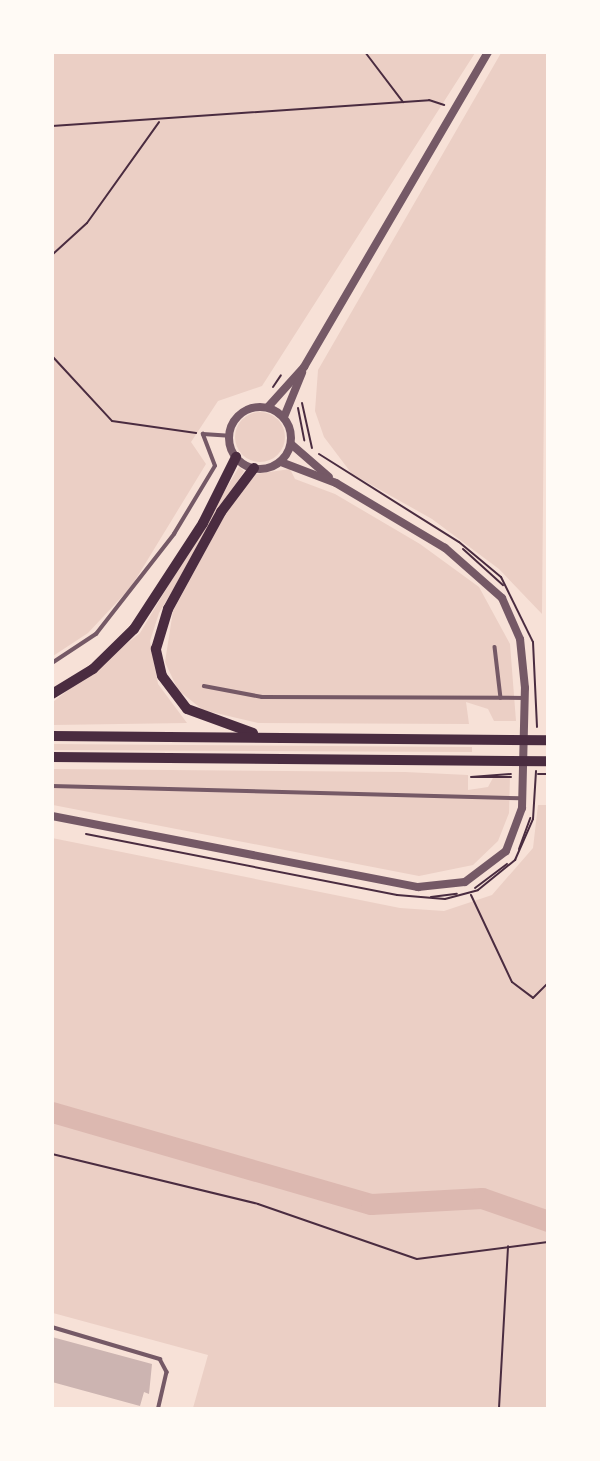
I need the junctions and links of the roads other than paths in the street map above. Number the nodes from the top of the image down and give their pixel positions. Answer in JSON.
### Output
{"nodes":[{"id":1,"x":488,"y":52,"type":"edge"},
{"id":2,"x":304,"y":367,"type":"junction"},
{"id":3,"x":268,"y":407,"type":"junction"},
{"id":4,"x":284,"y":417,"type":"junction"},
{"id":5,"x":229,"y":436,"type":"junction"},
{"id":6,"x":291,"y":444,"type":"junction"},
{"id":7,"x":236,"y":457,"type":"junction"},
{"id":8,"x":281,"y":462,"type":"junction"},
{"id":9,"x":254,"y":468,"type":"junction"},
{"id":10,"x":336,"y":483,"type":"junction"},
{"id":11,"x":495,"y":647,"type":"dead end"},
{"id":12,"x":52,"y":663,"type":"edge"},
{"id":13,"x":204,"y":686,"type":"dead end"},
{"id":14,"x":52,"y":694,"type":"edge"},
{"id":15,"x":501,"y":698,"type":"junction"},
{"id":16,"x":525,"y":698,"type":"junction"},
{"id":17,"x":52,"y":736,"type":"edge"},
{"id":18,"x":270,"y":737,"type":"junction"},
{"id":19,"x":542,"y":738,"type":"edge"},
{"id":20,"x":52,"y":757,"type":"edge"},
{"id":21,"x":542,"y":762,"type":"edge"},
{"id":22,"x":52,"y":786,"type":"edge"},
{"id":23,"x":523,"y":799,"type":"junction"},
{"id":24,"x":52,"y":816,"type":"edge"},
{"id":25,"x":52,"y":1327,"type":"edge"},
{"id":26,"x":159,"y":1409,"type":"edge"}],
"edges":[{"from":1,"to":2,"type":"street"},
{"from":2,"to":3,"type":"street"},
{"from":2,"to":4,"type":"street"},
{"from":3,"to":4,"type":"street"},
{"from":3,"to":5,"type":"street"},
{"from":4,"to":6,"type":"street"},
{"from":5,"to":7,"type":"street"},
{"from":5,"to":12,"type":"lane"},
{"from":6,"to":8,"type":"street"},
{"from":6,"to":10,"type":"street"},
{"from":7,"to":9,"type":"street"},
{"from":7,"to":14,"type":"highway"},
{"from":8,"to":9,"type":"street"},
{"from":8,"to":10,"type":"street"},
{"from":9,"to":18,"type":"highway"},
{"from":10,"to":16,"type":"street"},
{"from":11,"to":15,"type":"lane"},
{"from":13,"to":15,"type":"lane"},
{"from":15,"to":16,"type":"lane"},
{"from":16,"to":23,"type":"street"},
{"from":17,"to":18,"type":"highway"},
{"from":18,"to":19,"type":"highway"},
{"from":20,"to":21,"type":"highway"},
{"from":22,"to":23,"type":"lane"},
{"from":23,"to":24,"type":"street"},
{"from":25,"to":26,"type":"lane"}]}
